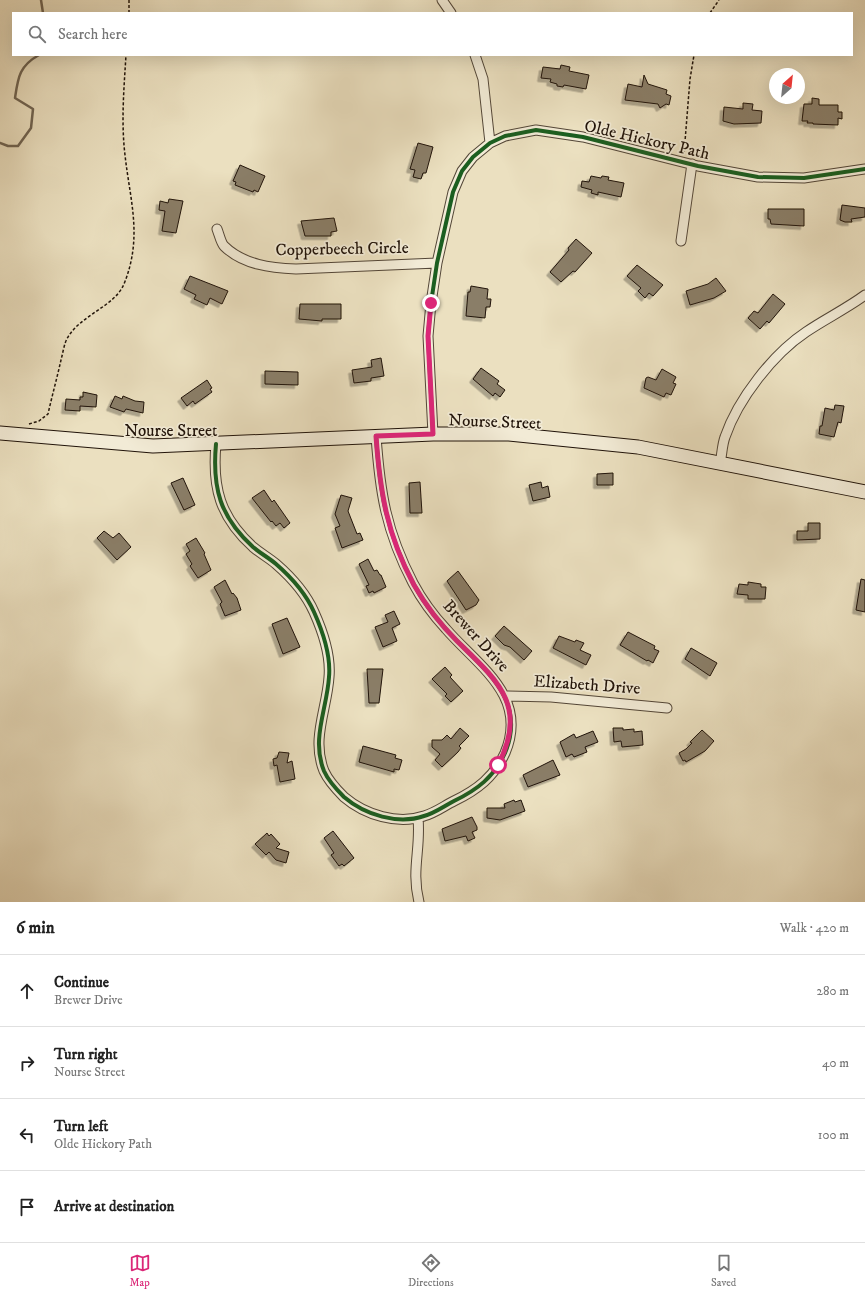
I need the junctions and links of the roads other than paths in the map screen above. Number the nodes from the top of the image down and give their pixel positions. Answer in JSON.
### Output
{"nodes":[{"id":1,"x":442,"y":0,"type":"edge"},
{"id":2,"x":450,"y":12,"type":"edge"},
{"id":3,"x":475,"y":56,"type":"edge"},
{"id":4,"x":490,"y":143,"type":"junction"},
{"id":5,"x":688,"y":163,"type":"junction"},
{"id":6,"x":865,"y":169,"type":"edge"},
{"id":7,"x":217,"y":229,"type":"dead end"},
{"id":8,"x":681,"y":241,"type":"dead end"},
{"id":9,"x":437,"y":263,"type":"junction"},
{"id":10,"x":865,"y":295,"type":"edge"},
{"id":11,"x":0,"y":433,"type":"edge"},
{"id":12,"x":433,"y":434,"type":"junction"},
{"id":13,"x":376,"y":436,"type":"junction"},
{"id":14,"x":216,"y":444,"type":"junction"},
{"id":15,"x":720,"y":463,"type":"junction"},
{"id":16,"x":865,"y":492,"type":"edge"},
{"id":17,"x":505,"y":696,"type":"junction"},
{"id":18,"x":667,"y":708,"type":"dead end"},
{"id":19,"x":418,"y":818,"type":"junction"},
{"id":20,"x":419,"y":902,"type":"edge"}],
"edges":[{"from":1,"to":2,"type":"street"},
{"from":3,"to":4,"type":"street"},
{"from":4,"to":5,"type":"street","name":"Olde Hickory Path"},
{"from":4,"to":9,"type":"street","name":"Olde Hickory Path"},
{"from":5,"to":6,"type":"street","name":"Olde Hickory Path"},
{"from":5,"to":8,"type":"street"},
{"from":7,"to":9,"type":"street","name":"Copperbeech Circle"},
{"from":9,"to":12,"type":"street","name":"Olde Hickory Path"},
{"from":10,"to":15,"type":"street"},
{"from":11,"to":14,"type":"main road","name":"Nourse Street"},
{"from":12,"to":13,"type":"main road","name":"Nourse Street"},
{"from":12,"to":15,"type":"main road","name":"Nourse Street"},
{"from":13,"to":14,"type":"main road","name":"Nourse Street"},
{"from":13,"to":17,"type":"street","name":"Brewer Drive"},
{"from":14,"to":19,"type":"street","name":"Brewer Drive"},
{"from":15,"to":16,"type":"main road","name":"Nourse Street"},
{"from":17,"to":18,"type":"street","name":"Elizabeth Drive"},
{"from":17,"to":19,"type":"street","name":"Brewer Drive"},
{"from":19,"to":20,"type":"street"}]}
